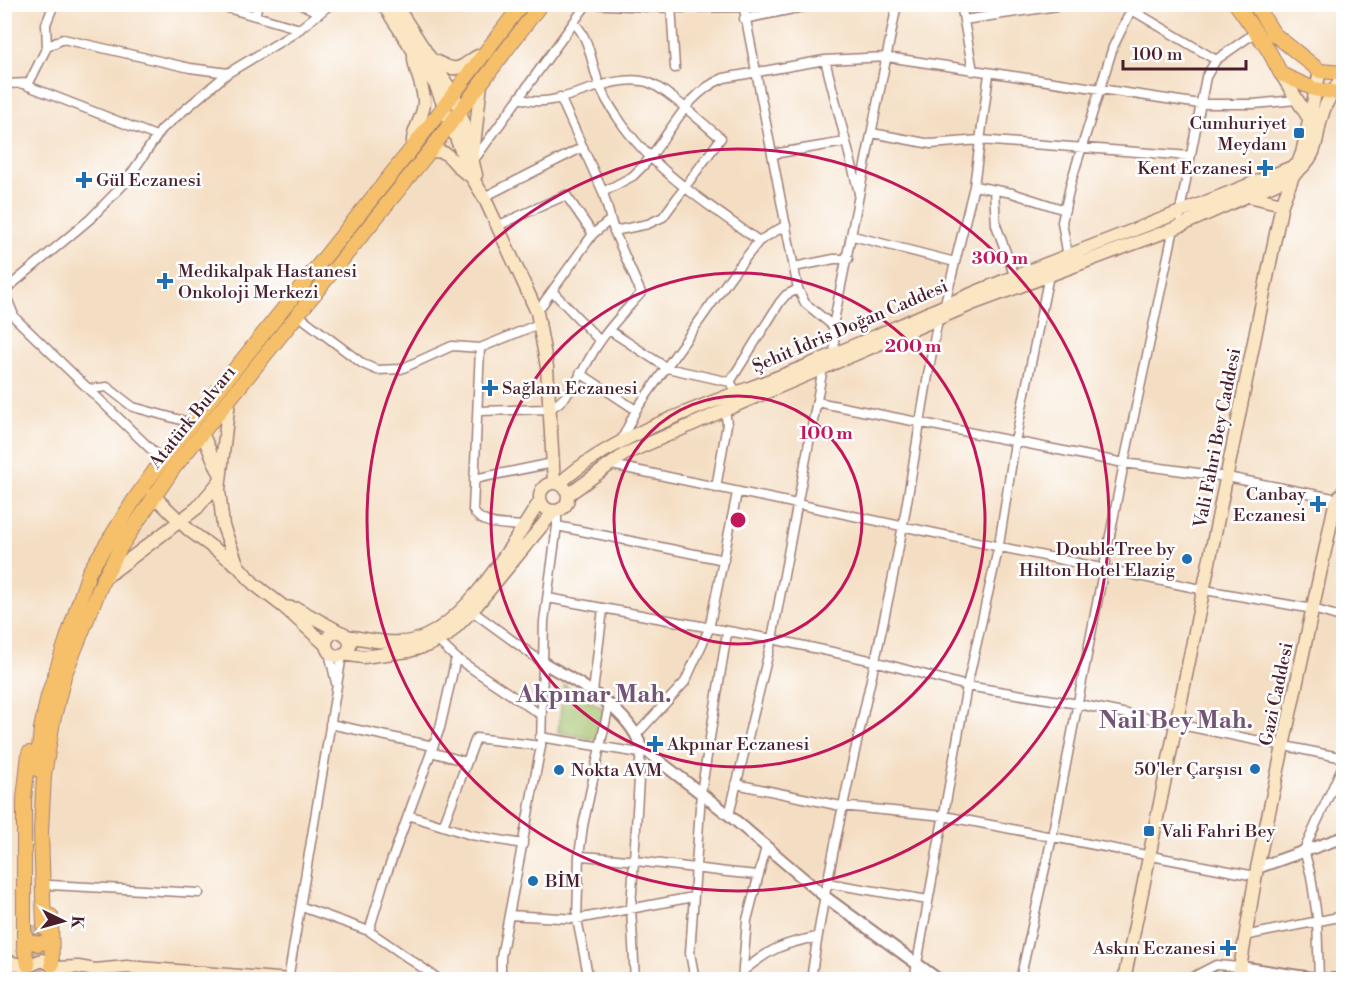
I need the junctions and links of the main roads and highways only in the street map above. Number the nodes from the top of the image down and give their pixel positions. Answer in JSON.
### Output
{"nodes":[{"id":1,"x":383,"y":4,"type":"edge"},
{"id":2,"x":395,"y":4,"type":"edge"},
{"id":3,"x":522,"y":4,"type":"edge"},
{"id":4,"x":541,"y":4,"type":"edge"},
{"id":5,"x":1236,"y":4,"type":"edge"},
{"id":6,"x":1255,"y":4,"type":"edge"},
{"id":7,"x":414,"y":49,"type":"junction"},
{"id":8,"x":485,"y":53,"type":"junction"},
{"id":9,"x":431,"y":60,"type":"junction"},
{"id":10,"x":1320,"y":70,"type":"junction"},
{"id":11,"x":1342,"y":73,"type":"edge"},
{"id":12,"x":1281,"y":74,"type":"junction"},
{"id":13,"x":481,"y":84,"type":"junction"},
{"id":14,"x":1314,"y":89,"type":"junction"},
{"id":15,"x":1339,"y":94,"type":"edge"},
{"id":16,"x":449,"y":100,"type":"junction"},
{"id":17,"x":456,"y":115,"type":"junction"},
{"id":18,"x":1308,"y":117,"type":"junction"},
{"id":19,"x":413,"y":147,"type":"junction"},
{"id":20,"x":429,"y":152,"type":"junction"},
{"id":21,"x":473,"y":157,"type":"junction"},
{"id":22,"x":1294,"y":170,"type":"junction"},
{"id":23,"x":473,"y":178,"type":"junction"},
{"id":24,"x":1249,"y":196,"type":"junction"},
{"id":25,"x":1282,"y":204,"type":"junction"},
{"id":26,"x":229,"y":400,"type":"junction"},
{"id":27,"x":197,"y":428,"type":"junction"},
{"id":28,"x":219,"y":478,"type":"junction"},
{"id":29,"x":557,"y":484,"type":"junction"},
{"id":30,"x":153,"y":495,"type":"junction"},
{"id":31,"x":568,"y":495,"type":"junction"},
{"id":32,"x":1341,"y":496,"type":"edge"},
{"id":33,"x":540,"y":501,"type":"junction"},
{"id":34,"x":555,"y":511,"type":"junction"},
{"id":35,"x":177,"y":520,"type":"junction"},
{"id":36,"x":238,"y":566,"type":"junction"},
{"id":37,"x":103,"y":580,"type":"junction"},
{"id":38,"x":285,"y":607,"type":"junction"},
{"id":39,"x":343,"y":634,"type":"junction"},
{"id":40,"x":327,"y":649,"type":"junction"},
{"id":41,"x":343,"y":654,"type":"junction"},
{"id":42,"x":39,"y":927,"type":"junction"},
{"id":43,"x":4,"y":960,"type":"edge"},
{"id":44,"x":27,"y":966,"type":"junction"},
{"id":45,"x":95,"y":970,"type":"junction"},
{"id":46,"x":54,"y":971,"type":"edge"},
{"id":47,"x":1239,"y":973,"type":"edge"},
{"id":48,"x":289,"y":979,"type":"edge"},
{"id":49,"x":23,"y":980,"type":"edge"},
{"id":50,"x":204,"y":980,"type":"edge"},
{"id":51,"x":1124,"y":980,"type":"edge"}],
"edges":[{"from":1,"to":7,"type":"main road"},
{"from":2,"to":9,"type":"main road"},
{"from":3,"to":8,"type":"main road","name":"Atatürk Bulvarı"},
{"from":4,"to":13,"type":"main road","name":"Atatürk Bulvarı"},
{"from":5,"to":12,"type":"main road"},
{"from":6,"to":10,"type":"main road"},
{"from":7,"to":16,"type":"main road"},
{"from":7,"to":19,"type":"main road"},
{"from":8,"to":9,"type":"main road"},
{"from":8,"to":16,"type":"main road","name":"Atatürk Bulvarı"},
{"from":9,"to":16,"type":"main road"},
{"from":10,"to":11,"type":"main road"},
{"from":10,"to":14,"type":"main road","name":"Vali Fahri Bey Caddesi"},
{"from":11,"to":15,"type":"main road"},
{"from":12,"to":14,"type":"main road"},
{"from":12,"to":18,"type":"main road"},
{"from":13,"to":17,"type":"main road","name":"Atatürk Bulvarı"},
{"from":13,"to":21,"type":"main road"},
{"from":14,"to":15,"type":"main road"},
{"from":14,"to":18,"type":"main road","name":"Vali Fahri Bey Caddesi"},
{"from":15,"to":22,"type":"main road"},
{"from":16,"to":17,"type":"main road"},
{"from":16,"to":19,"type":"main road","name":"Atatürk Bulvarı"},
{"from":17,"to":20,"type":"main road","name":"Atatürk Bulvarı"},
{"from":17,"to":21,"type":"main road"},
{"from":17,"to":23,"type":"main road"},
{"from":18,"to":22,"type":"main road","name":"Vali Fahri Bey Caddesi"},
{"from":19,"to":27,"type":"main road","name":"Atatürk Bulvarı"},
{"from":20,"to":23,"type":"main road"},
{"from":20,"to":26,"type":"main road","name":"Atatürk Bulvarı"},
{"from":21,"to":23,"type":"main road"},
{"from":22,"to":24,"type":"main road","name":"Şehit İdris Doğan Caddesi"},
{"from":22,"to":25,"type":"main road","name":"Vali Fahri Bey Caddesi"},
{"from":22,"to":29,"type":"main road","name":"Şehit İdris Doğan Caddesi"},
{"from":23,"to":29,"type":"main road"},
{"from":24,"to":25,"type":"main road"},
{"from":24,"to":31,"type":"main road","name":"Şehit İdris Doğan Caddesi"},
{"from":25,"to":51,"type":"main road","name":"Vali Fahri Bey Caddesi"},
{"from":26,"to":27,"type":"main road","name":"Atatürk Bulvarı"},
{"from":26,"to":28,"type":"main road"},
{"from":27,"to":28,"type":"main road"},
{"from":27,"to":30,"type":"main road","name":"Atatürk Bulvarı"},
{"from":27,"to":42,"type":"main road","name":"Atatürk Bulvarı"},
{"from":28,"to":35,"type":"main road"},
{"from":28,"to":36,"type":"main road"},
{"from":29,"to":31,"type":"main road"},
{"from":29,"to":33,"type":"main road"},
{"from":30,"to":35,"type":"main road"},
{"from":30,"to":37,"type":"main road","name":"Atatürk Bulvarı"},
{"from":31,"to":34,"type":"main road"},
{"from":32,"to":47,"type":"main road","name":"Gazi Caddesi"},
{"from":33,"to":34,"type":"main road"},
{"from":33,"to":39,"type":"main road"},
{"from":34,"to":41,"type":"main road"},
{"from":35,"to":36,"type":"main road"},
{"from":35,"to":37,"type":"main road"},
{"from":36,"to":38,"type":"main road"},
{"from":37,"to":42,"type":"main road"},
{"from":37,"to":42,"type":"main road","name":"Atatürk Bulvarı"},
{"from":38,"to":39,"type":"main road"},
{"from":38,"to":40,"type":"main road"},
{"from":39,"to":40,"type":"main road"},
{"from":39,"to":41,"type":"main road"},
{"from":40,"to":41,"type":"main road"},
{"from":42,"to":44,"type":"main road"},
{"from":42,"to":46,"type":"main road"},
{"from":43,"to":44,"type":"main road"},
{"from":44,"to":46,"type":"main road"},
{"from":44,"to":49,"type":"main road"},
{"from":45,"to":46,"type":"main road"},
{"from":45,"to":48,"type":"main road"},
{"from":45,"to":50,"type":"main road"}]}
